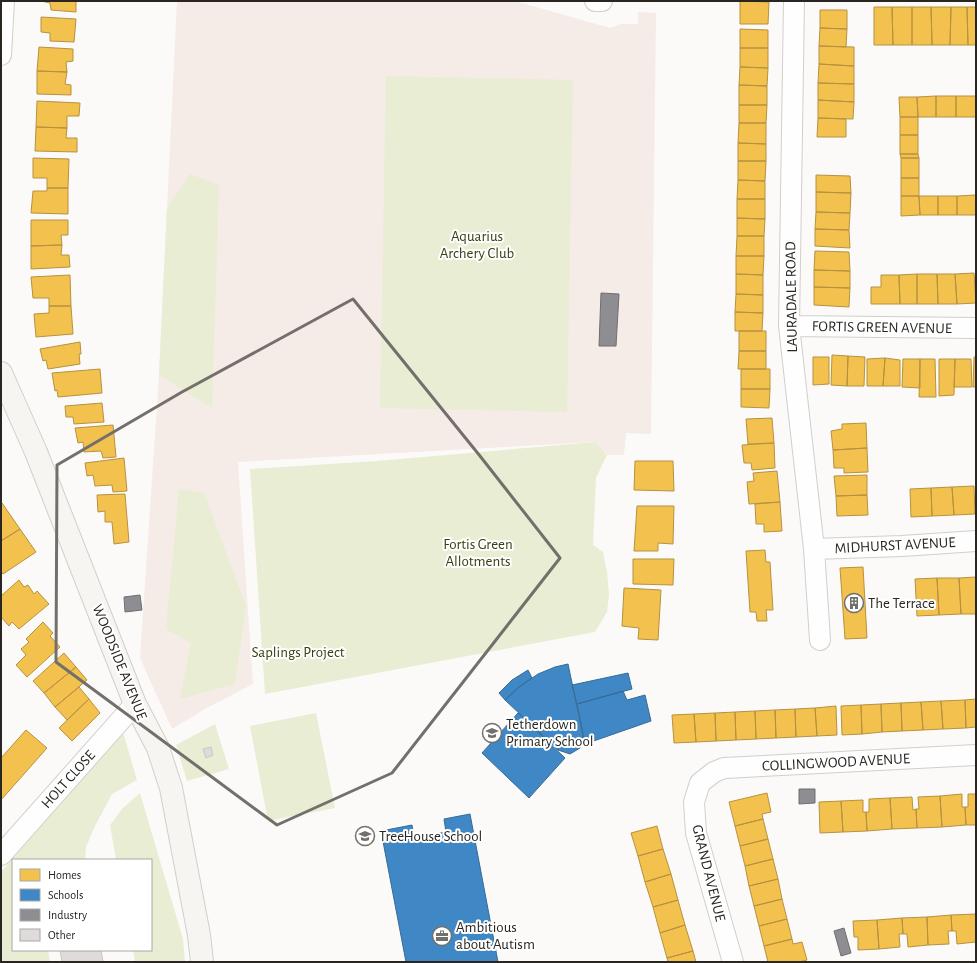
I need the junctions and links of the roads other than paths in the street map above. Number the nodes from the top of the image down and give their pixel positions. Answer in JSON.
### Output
{"nodes":[{"id":1,"x":4,"y":1,"type":"edge"},
{"id":2,"x":595,"y":1,"type":"edge"},
{"id":3,"x":602,"y":1,"type":"edge"},
{"id":4,"x":794,"y":1,"type":"edge"},
{"id":5,"x":1,"y":55,"type":"edge"},
{"id":6,"x":789,"y":326,"type":"junction"},
{"id":7,"x":976,"y":328,"type":"edge"},
{"id":8,"x":1,"y":373,"type":"edge"},
{"id":9,"x":976,"y":541,"type":"edge"},
{"id":10,"x":814,"y":549,"type":"junction"},
{"id":11,"x":820,"y":640,"type":"dead end"},
{"id":12,"x":135,"y":704,"type":"junction"},
{"id":13,"x":976,"y":755,"type":"edge"},
{"id":14,"x":700,"y":783,"type":"joint"},
{"id":15,"x":1,"y":855,"type":"edge"},
{"id":16,"x":202,"y":962,"type":"edge"},
{"id":17,"x":733,"y":962,"type":"edge"}],
"edges":[{"from":1,"to":5,"type":"street"},
{"from":2,"to":3,"type":"street"},
{"from":4,"to":6,"type":"street","name":"LAURADALE ROAD"},
{"from":6,"to":7,"type":"street","name":"FORTIS GREEN AVENUE"},
{"from":6,"to":10,"type":"street","name":"LAURADALE ROAD"},
{"from":8,"to":12,"type":"street","name":"WOODSIDE AVENUE"},
{"from":9,"to":10,"type":"street","name":"MIDHURST AVENUE"},
{"from":10,"to":11,"type":"street","name":"LAURADALE ROAD"},
{"from":12,"to":15,"type":"street","name":"HOLT CLOSE"},
{"from":12,"to":16,"type":"street","name":"WOODSIDE AVENUE"},
{"from":13,"to":14,"type":"street","name":"COLLINGWOOD AVENUE"},
{"from":14,"to":17,"type":"street","name":"GRAND AVENUE"}]}
